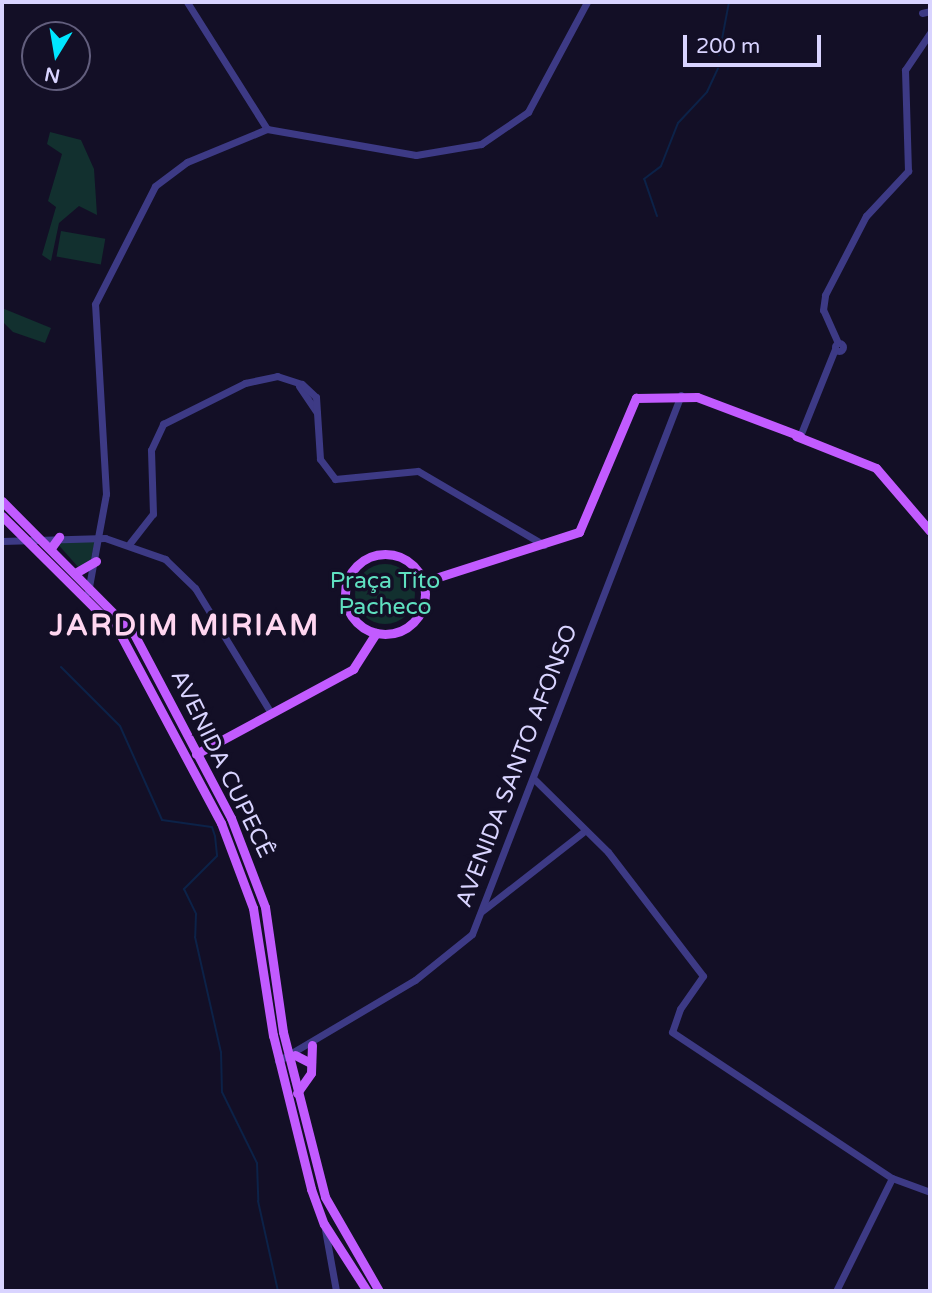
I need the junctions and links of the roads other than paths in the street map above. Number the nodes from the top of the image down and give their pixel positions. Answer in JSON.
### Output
{"nodes":[{"id":1,"x":187,"y":2,"type":"edge"},
{"id":2,"x":587,"y":2,"type":"edge"},
{"id":3,"x":930,"y":33,"type":"edge"},
{"id":4,"x":267,"y":129,"type":"junction"},
{"id":5,"x":681,"y":395,"type":"junction"},
{"id":6,"x":800,"y":436,"type":"junction"},
{"id":7,"x":2,"y":501,"type":"edge"},
{"id":8,"x":2,"y":516,"type":"edge"},
{"id":9,"x":27,"y":525,"type":"junction"},
{"id":10,"x":930,"y":531,"type":"edge"},
{"id":11,"x":19,"y":532,"type":"junction"},
{"id":12,"x":40,"y":537,"type":"junction"},
{"id":13,"x":59,"y":537,"type":"junction"},
{"id":14,"x":100,"y":538,"type":"junction"},
{"id":15,"x":2,"y":540,"type":"edge"},
{"id":16,"x":27,"y":540,"type":"junction"},
{"id":17,"x":130,"y":543,"type":"junction"},
{"id":18,"x":545,"y":545,"type":"junction"},
{"id":19,"x":51,"y":548,"type":"junction"},
{"id":20,"x":96,"y":561,"type":"junction"},
{"id":21,"x":77,"y":572,"type":"junction"},
{"id":22,"x":423,"y":582,"type":"junction"},
{"id":23,"x":91,"y":586,"type":"junction"},
{"id":24,"x":86,"y":595,"type":"junction"},
{"id":25,"x":376,"y":633,"type":"junction"},
{"id":26,"x":271,"y":713,"type":"junction"},
{"id":27,"x":198,"y":752,"type":"junction"},
{"id":28,"x":188,"y":758,"type":"junction"},
{"id":29,"x":535,"y":780,"type":"junction"},
{"id":30,"x":583,"y":832,"type":"junction"},
{"id":31,"x":482,"y":911,"type":"junction"},
{"id":32,"x":312,"y":1045,"type":"junction"},
{"id":33,"x":292,"y":1056,"type":"junction"},
{"id":34,"x":278,"y":1061,"type":"junction"},
{"id":35,"x":311,"y":1063,"type":"junction"},
{"id":36,"x":297,"y":1093,"type":"junction"},
{"id":37,"x":892,"y":1178,"type":"junction"},
{"id":38,"x":930,"y":1192,"type":"edge"},
{"id":39,"x":324,"y":1224,"type":"junction"},
{"id":40,"x":336,"y":1291,"type":"edge"},
{"id":41,"x":367,"y":1291,"type":"edge"},
{"id":42,"x":379,"y":1291,"type":"edge"},
{"id":43,"x":836,"y":1291,"type":"edge"}],
"edges":[{"from":1,"to":4,"type":"street"},
{"from":2,"to":4,"type":"street"},
{"from":3,"to":6,"type":"street"},
{"from":4,"to":14,"type":"street"},
{"from":5,"to":6,"type":"main road"},
{"from":5,"to":18,"type":"main road"},
{"from":5,"to":29,"type":"street","name":"AVENIDA SANTO AFONSO"},
{"from":6,"to":10,"type":"main road"},
{"from":7,"to":9,"type":"main road","name":"AVENIDA CUPECÊ"},
{"from":8,"to":11,"type":"main road","name":"AVENIDA CUPECÊ"},
{"from":9,"to":11,"type":"street"},
{"from":9,"to":12,"type":"main road","name":"AVENIDA CUPECÊ"},
{"from":11,"to":15,"type":"street"},
{"from":11,"to":16,"type":"main road","name":"AVENIDA CUPECÊ"},
{"from":12,"to":13,"type":"street"},
{"from":12,"to":16,"type":"street"},
{"from":12,"to":19,"type":"main road","name":"AVENIDA CUPECÊ"},
{"from":13,"to":14,"type":"street"},
{"from":13,"to":19,"type":"main road"},
{"from":14,"to":17,"type":"street"},
{"from":14,"to":20,"type":"street"},
{"from":15,"to":16,"type":"street"},
{"from":16,"to":24,"type":"main road","name":"AVENIDA CUPECÊ"},
{"from":17,"to":18,"type":"street"},
{"from":17,"to":26,"type":"street"},
{"from":18,"to":22,"type":"main road"},
{"from":19,"to":21,"type":"main road","name":"AVENIDA CUPECÊ"},
{"from":20,"to":21,"type":"main road"},
{"from":20,"to":23,"type":"street"},
{"from":21,"to":23,"type":"main road","name":"AVENIDA CUPECÊ"},
{"from":22,"to":25,"type":"main road"},
{"from":22,"to":25,"type":"main road"},
{"from":23,"to":24,"type":"street"},
{"from":23,"to":27,"type":"main road","name":"AVENIDA CUPECÊ"},
{"from":24,"to":28,"type":"main road","name":"AVENIDA CUPECÊ"},
{"from":25,"to":26,"type":"main road"},
{"from":26,"to":27,"type":"main road"},
{"from":27,"to":28,"type":"main road"},
{"from":27,"to":33,"type":"main road","name":"AVENIDA CUPECÊ"},
{"from":28,"to":34,"type":"main road","name":"AVENIDA CUPECÊ"},
{"from":29,"to":30,"type":"street"},
{"from":29,"to":31,"type":"street","name":"AVENIDA SANTO AFONSO"},
{"from":30,"to":31,"type":"street"},
{"from":30,"to":37,"type":"street"},
{"from":31,"to":32,"type":"street","name":"AVENIDA SANTO AFONSO"},
{"from":32,"to":33,"type":"street","name":"AVENIDA SANTO AFONSO"},
{"from":32,"to":35,"type":"main road"},
{"from":33,"to":34,"type":"street","name":"AVENIDA SANTO AFONSO"},
{"from":33,"to":35,"type":"main road"},
{"from":33,"to":36,"type":"main road","name":"AVENIDA CUPECÊ"},
{"from":34,"to":39,"type":"main road","name":"AVENIDA CUPECÊ"},
{"from":35,"to":36,"type":"main road"},
{"from":36,"to":42,"type":"main road","name":"AVENIDA CUPECÊ"},
{"from":37,"to":38,"type":"street"},
{"from":37,"to":43,"type":"street"},
{"from":39,"to":40,"type":"street"},
{"from":39,"to":41,"type":"main road","name":"AVENIDA CUPECÊ"}]}
